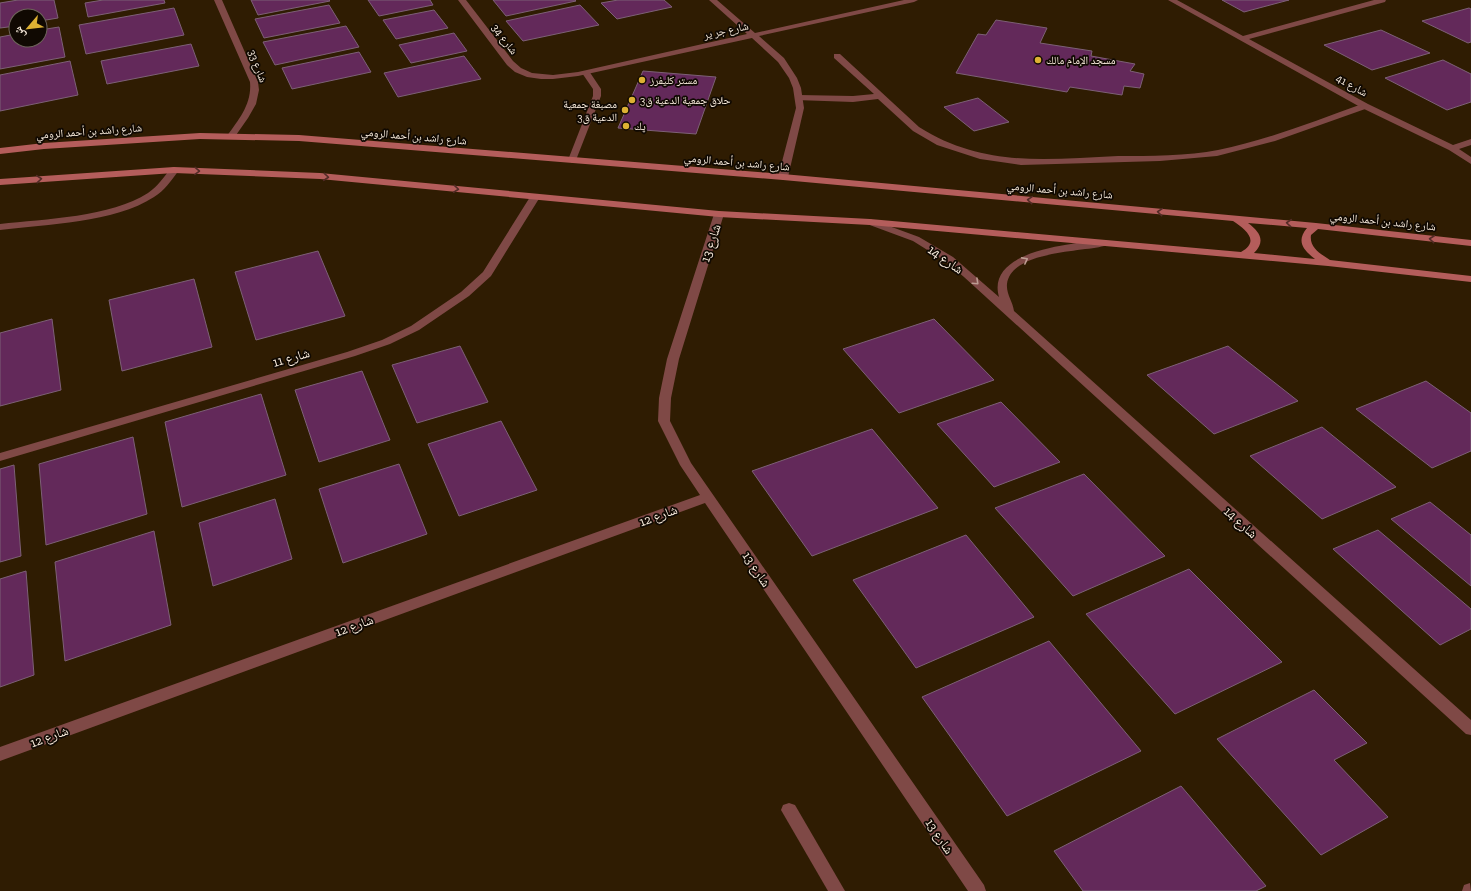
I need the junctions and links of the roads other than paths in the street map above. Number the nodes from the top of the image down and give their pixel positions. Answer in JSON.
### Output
{"nodes":[{"id":1,"x":218,"y":0,"type":"edge"},
{"id":2,"x":462,"y":0,"type":"edge"},
{"id":3,"x":714,"y":0,"type":"edge"},
{"id":4,"x":914,"y":0,"type":"edge"},
{"id":5,"x":1172,"y":0,"type":"edge"},
{"id":6,"x":1382,"y":0,"type":"edge"},
{"id":7,"x":755,"y":35,"type":"junction"},
{"id":8,"x":1243,"y":38,"type":"junction"},
{"id":9,"x":837,"y":56,"type":"dead end"},
{"id":10,"x":586,"y":72,"type":"junction"},
{"id":11,"x":541,"y":77,"type":"joint"},
{"id":12,"x":880,"y":96,"type":"junction"},
{"id":13,"x":799,"y":98,"type":"junction"},
{"id":14,"x":1365,"y":106,"type":"junction"},
{"id":15,"x":231,"y":136,"type":"junction"},
{"id":16,"x":1471,"y":142,"type":"edge"},
{"id":17,"x":1452,"y":148,"type":"junction"},
{"id":18,"x":0,"y":151,"type":"edge"},
{"id":19,"x":572,"y":160,"type":"junction"},
{"id":20,"x":1471,"y":161,"type":"edge"},
{"id":21,"x":174,"y":170,"type":"junction"},
{"id":22,"x":783,"y":177,"type":"junction"},
{"id":23,"x":0,"y":182,"type":"edge"},
{"id":24,"x":535,"y":197,"type":"junction"},
{"id":25,"x":719,"y":214,"type":"junction"},
{"id":26,"x":1235,"y":218,"type":"junction"},
{"id":27,"x":870,"y":222,"type":"junction"},
{"id":28,"x":1316,"y":226,"type":"junction"},
{"id":29,"x":0,"y":227,"type":"edge"},
{"id":30,"x":1111,"y":243,"type":"junction"},
{"id":31,"x":1471,"y":243,"type":"edge"},
{"id":32,"x":1242,"y":256,"type":"junction"},
{"id":33,"x":1328,"y":263,"type":"junction"},
{"id":34,"x":1471,"y":279,"type":"edge"},
{"id":35,"x":1011,"y":315,"type":"junction"},
{"id":36,"x":0,"y":457,"type":"edge"},
{"id":37,"x":708,"y":497,"type":"junction"},
{"id":38,"x":1469,"y":724,"type":"edge"},
{"id":39,"x":0,"y":754,"type":"edge"},
{"id":40,"x":789,"y":810,"type":"dead end"},
{"id":41,"x":837,"y":891,"type":"edge"},
{"id":42,"x":978,"y":891,"type":"edge"}],
"edges":[{"from":1,"to":15,"type":"street","name":"شارع 33"},
{"from":2,"to":11,"type":"street","name":"شارع 34"},
{"from":3,"to":7,"type":"street"},
{"from":4,"to":7,"type":"street","name":"شارع جر ير"},
{"from":5,"to":8,"type":"street","name":"شارع 41"},
{"from":6,"to":8,"type":"street"},
{"from":7,"to":10,"type":"street","name":"شارع جر ير"},
{"from":7,"to":13,"type":"street"},
{"from":8,"to":14,"type":"street","name":"شارع 41"},
{"from":9,"to":12,"type":"street"},
{"from":10,"to":11,"type":"street","name":"شارع جر ير"},
{"from":10,"to":19,"type":"street"},
{"from":12,"to":13,"type":"street"},
{"from":12,"to":14,"type":"street"},
{"from":13,"to":22,"type":"street"},
{"from":14,"to":17,"type":"street","name":"شارع 41"},
{"from":15,"to":18,"type":"street","name":"شارع راشد بن أحمد الرومي"},
{"from":15,"to":19,"type":"street","name":"شارع راشد بن أحمد الرومي"},
{"from":16,"to":17,"type":"street"},
{"from":17,"to":20,"type":"street","name":"شارع 41"},
{"from":19,"to":22,"type":"street","name":"شارع راشد بن أحمد الرومي"},
{"from":23,"to":21,"type":"street","one_way":true},
{"from":21,"to":24,"type":"street","one_way":true},
{"from":21,"to":29,"type":"street"},
{"from":26,"to":22,"type":"street","name":"شارع راشد بن أحمد الرومي","one_way":true},
{"from":24,"to":25,"type":"street"},
{"from":24,"to":36,"type":"street","name":"شارع 11"},
{"from":25,"to":27,"type":"street"},
{"from":25,"to":37,"type":"street","name":"شارع 13"},
{"from":28,"to":26,"type":"street","name":"شارع راشد بن أحمد الرومي","one_way":true},
{"from":26,"to":32,"type":"street"},
{"from":27,"to":30,"type":"street"},
{"from":27,"to":35,"type":"street","name":"شارع 14","one_way":true},
{"from":31,"to":28,"type":"street","name":"شارع راشد بن أحمد الرومي","one_way":true},
{"from":28,"to":33,"type":"street"},
{"from":30,"to":32,"type":"street"},
{"from":35,"to":30,"type":"street","name":"شارع 14","one_way":true},
{"from":32,"to":33,"type":"street"},
{"from":33,"to":34,"type":"street"},
{"from":35,"to":38,"type":"street","name":"شارع 14"},
{"from":37,"to":39,"type":"street","name":"شارع 12"},
{"from":37,"to":42,"type":"street","name":"شارع 13"},
{"from":40,"to":41,"type":"street"}]}
